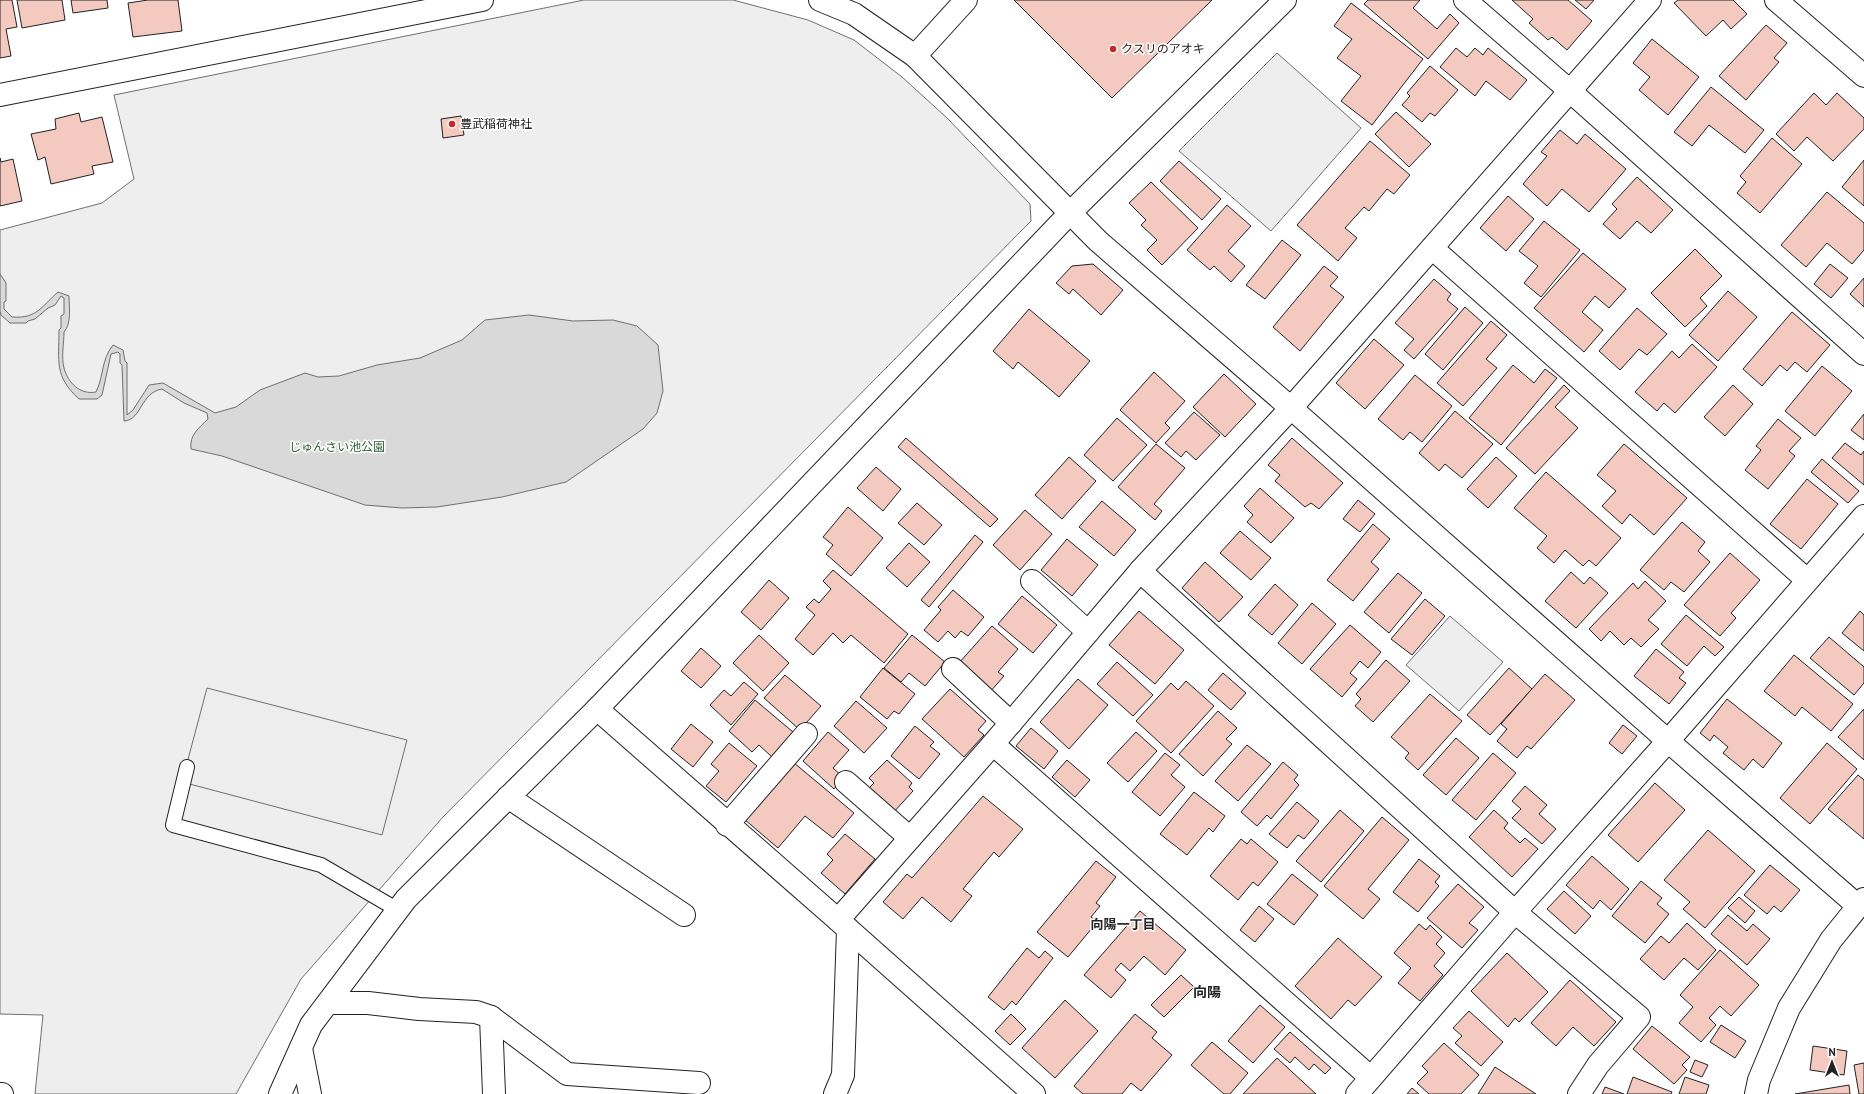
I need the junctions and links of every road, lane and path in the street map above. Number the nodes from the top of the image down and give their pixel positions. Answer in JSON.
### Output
{"nodes":[{"id":1,"x":482,"y":0,"type":"edge"},
{"id":2,"x":820,"y":0,"type":"edge"},
{"id":3,"x":941,"y":0,"type":"edge"},
{"id":4,"x":966,"y":0,"type":"edge"},
{"id":5,"x":1285,"y":0,"type":"edge"},
{"id":6,"x":1465,"y":0,"type":"edge"},
{"id":7,"x":1650,"y":0,"type":"edge"},
{"id":8,"x":1776,"y":0,"type":"edge"},
{"id":9,"x":942,"y":24,"type":"junction"},
{"id":10,"x":915,"y":56,"type":"junction"},
{"id":11,"x":1864,"y":76,"type":"edge"},
{"id":12,"x":1570,"y":92,"type":"junction"},
{"id":13,"x":0,"y":95,"type":"edge"},
{"id":14,"x":1070,"y":213,"type":"junction"},
{"id":15,"x":1432,"y":248,"type":"junction"},
{"id":16,"x":1864,"y":354,"type":"edge"},
{"id":17,"x":1291,"y":408,"type":"junction"},
{"id":18,"x":1864,"y":516,"type":"edge"},
{"id":19,"x":1140,"y":571,"type":"junction"},
{"id":20,"x":1807,"y":580,"type":"junction"},
{"id":21,"x":1032,"y":581,"type":"dead end"},
{"id":22,"x":1088,"y":632,"type":"junction"},
{"id":23,"x":953,"y":670,"type":"dead end"},
{"id":24,"x":597,"y":709,"type":"junction"},
{"id":25,"x":1011,"y":723,"type":"junction"},
{"id":26,"x":806,"y":734,"type":"dead end"},
{"id":27,"x":1668,"y":741,"type":"junction"},
{"id":28,"x":993,"y":744,"type":"junction"},
{"id":29,"x":187,"y":767,"type":"dead end"},
{"id":30,"x":846,"y":782,"type":"dead end"},
{"id":31,"x":508,"y":797,"type":"junction"},
{"id":32,"x":727,"y":825,"type":"junction"},
{"id":33,"x":910,"y":838,"type":"junction"},
{"id":34,"x":1861,"y":903,"type":"edge"},
{"id":35,"x":398,"y":910,"type":"junction"},
{"id":36,"x":1515,"y":912,"type":"junction"},
{"id":37,"x":684,"y":915,"type":"dead end"},
{"id":38,"x":843,"y":924,"type":"junction"},
{"id":39,"x":328,"y":1003,"type":"junction"},
{"id":40,"x":491,"y":1017,"type":"junction"},
{"id":41,"x":300,"y":1048,"type":"junction"},
{"id":42,"x":1370,"y":1078,"type":"junction"},
{"id":43,"x":699,"y":1083,"type":"dead end"},
{"id":44,"x":280,"y":1094,"type":"edge"},
{"id":45,"x":310,"y":1094,"type":"edge"},
{"id":46,"x":494,"y":1094,"type":"edge"},
{"id":47,"x":835,"y":1094,"type":"edge"},
{"id":48,"x":1034,"y":1094,"type":"edge"},
{"id":49,"x":1356,"y":1094,"type":"edge"},
{"id":50,"x":1579,"y":1094,"type":"edge"},
{"id":51,"x":1756,"y":1094,"type":"edge"}],
"edges":[{"from":1,"to":13,"type":"street"},
{"from":2,"to":10,"type":"street"},
{"from":3,"to":9,"type":"street"},
{"from":4,"to":9,"type":"street"},
{"from":5,"to":14,"type":"street"},
{"from":6,"to":12,"type":"street"},
{"from":7,"to":12,"type":"street"},
{"from":8,"to":11,"type":"street"},
{"from":9,"to":10,"type":"street"},
{"from":10,"to":14,"type":"street"},
{"from":12,"to":15,"type":"street"},
{"from":12,"to":16,"type":"street"},
{"from":14,"to":17,"type":"street"},
{"from":14,"to":24,"type":"street"},
{"from":15,"to":17,"type":"street"},
{"from":15,"to":20,"type":"street"},
{"from":17,"to":19,"type":"street"},
{"from":17,"to":27,"type":"street"},
{"from":18,"to":20,"type":"street"},
{"from":19,"to":22,"type":"street"},
{"from":19,"to":36,"type":"street"},
{"from":20,"to":27,"type":"street"},
{"from":21,"to":22,"type":"street"},
{"from":22,"to":25,"type":"street"},
{"from":23,"to":25,"type":"street"},
{"from":24,"to":31,"type":"street"},
{"from":24,"to":32,"type":"street"},
{"from":25,"to":28,"type":"street"},
{"from":26,"to":32,"type":"street"},
{"from":27,"to":34,"type":"street"},
{"from":27,"to":36,"type":"street"},
{"from":28,"to":33,"type":"street"},
{"from":28,"to":42,"type":"street"},
{"from":29,"to":35,"type":"lane"},
{"from":30,"to":33,"type":"street"},
{"from":31,"to":35,"type":"street"},
{"from":31,"to":37,"type":"street"},
{"from":32,"to":38,"type":"street"},
{"from":33,"to":38,"type":"street"},
{"from":34,"to":51,"type":"street"},
{"from":35,"to":39,"type":"street"},
{"from":36,"to":42,"type":"street"},
{"from":36,"to":50,"type":"street"},
{"from":38,"to":47,"type":"street"},
{"from":38,"to":48,"type":"street"},
{"from":39,"to":40,"type":"street"},
{"from":39,"to":41,"type":"street"},
{"from":40,"to":43,"type":"street"},
{"from":40,"to":46,"type":"street"},
{"from":41,"to":44,"type":"street"},
{"from":41,"to":45,"type":"street"},
{"from":42,"to":49,"type":"street"}]}
